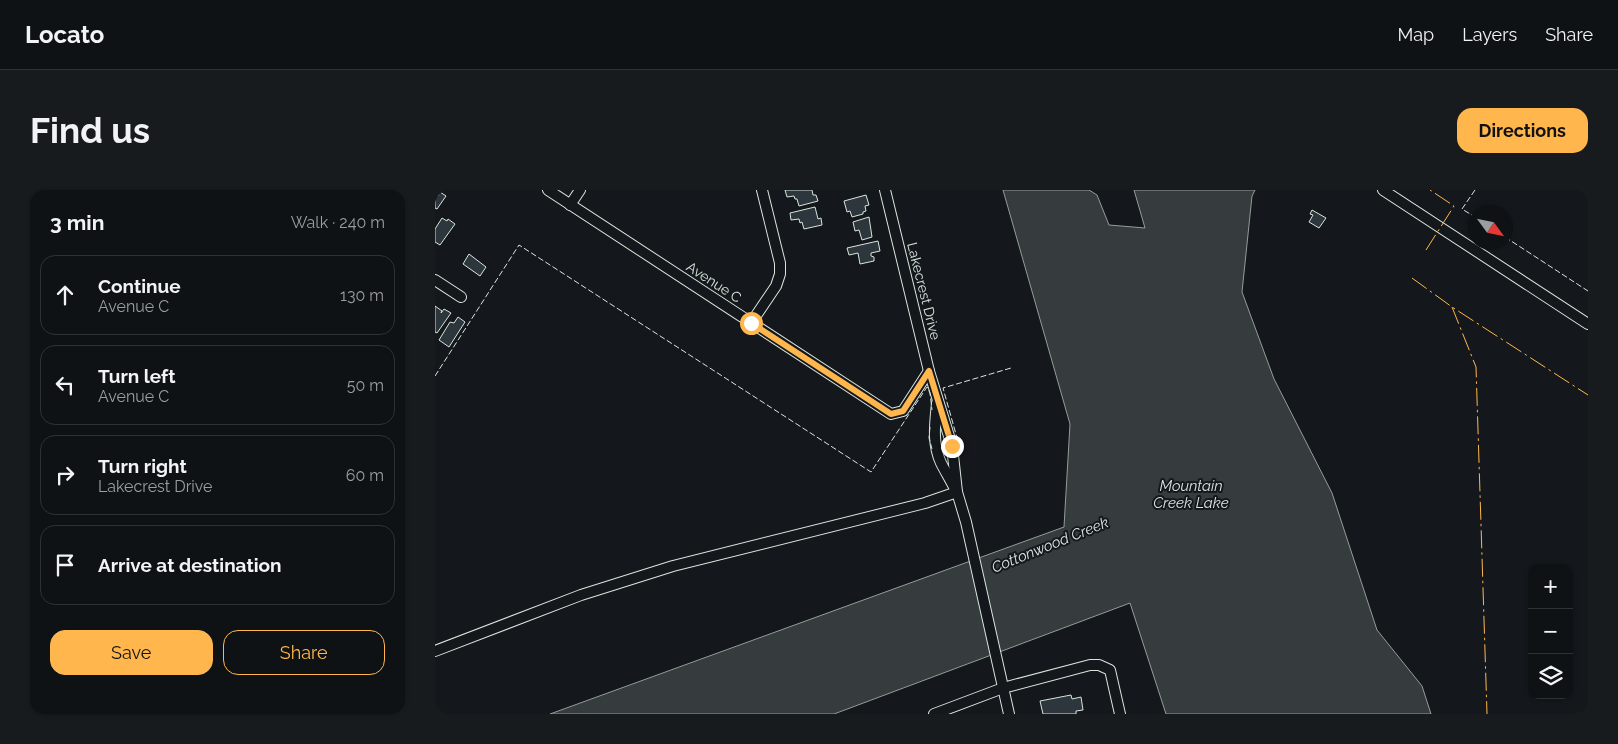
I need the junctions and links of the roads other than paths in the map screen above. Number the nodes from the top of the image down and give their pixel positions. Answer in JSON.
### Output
{"nodes":[{"id":1,"x":547,"y":190,"type":"edge"},
{"id":2,"x":579,"y":190,"type":"edge"},
{"id":3,"x":762,"y":190,"type":"edge"},
{"id":4,"x":885,"y":190,"type":"edge"},
{"id":5,"x":1383,"y":190,"type":"edge"},
{"id":6,"x":570,"y":205,"type":"junction"},
{"id":7,"x":435,"y":280,"type":"edge"},
{"id":8,"x":461,"y":296,"type":"dead end"},
{"id":9,"x":751,"y":323,"type":"junction"},
{"id":10,"x":1588,"y":324,"type":"edge"},
{"id":11,"x":929,"y":371,"type":"junction"},
{"id":12,"x":937,"y":399,"type":"junction"},
{"id":13,"x":957,"y":492,"type":"junction"},
{"id":14,"x":435,"y":651,"type":"edge"},
{"id":15,"x":1003,"y":688,"type":"junction"},
{"id":16,"x":1008,"y":713,"type":"edge"},
{"id":17,"x":934,"y":714,"type":"edge"},
{"id":18,"x":1120,"y":714,"type":"edge"}],
"edges":[{"from":1,"to":6,"type":"street","name":"Avenue C"},
{"from":2,"to":6,"type":"street"},
{"from":3,"to":9,"type":"street"},
{"from":4,"to":11,"type":"street","name":"Lakecrest Drive"},
{"from":5,"to":10,"type":"street"},
{"from":6,"to":9,"type":"street","name":"Avenue C"},
{"from":7,"to":8,"type":"street"},
{"from":9,"to":11,"type":"street","name":"Avenue C"},
{"from":11,"to":12,"type":"street","name":"Lakecrest Drive"},
{"from":12,"to":13,"type":"street","name":"Lakecrest Drive"},
{"from":12,"to":13,"type":"street","name":"Lakecrest Drive"},
{"from":13,"to":14,"type":"street"},
{"from":13,"to":15,"type":"street","name":"Lakecrest Drive"},
{"from":15,"to":16,"type":"street","name":"Lakecrest Drive"},
{"from":15,"to":17,"type":"street"},
{"from":15,"to":18,"type":"street"}]}
